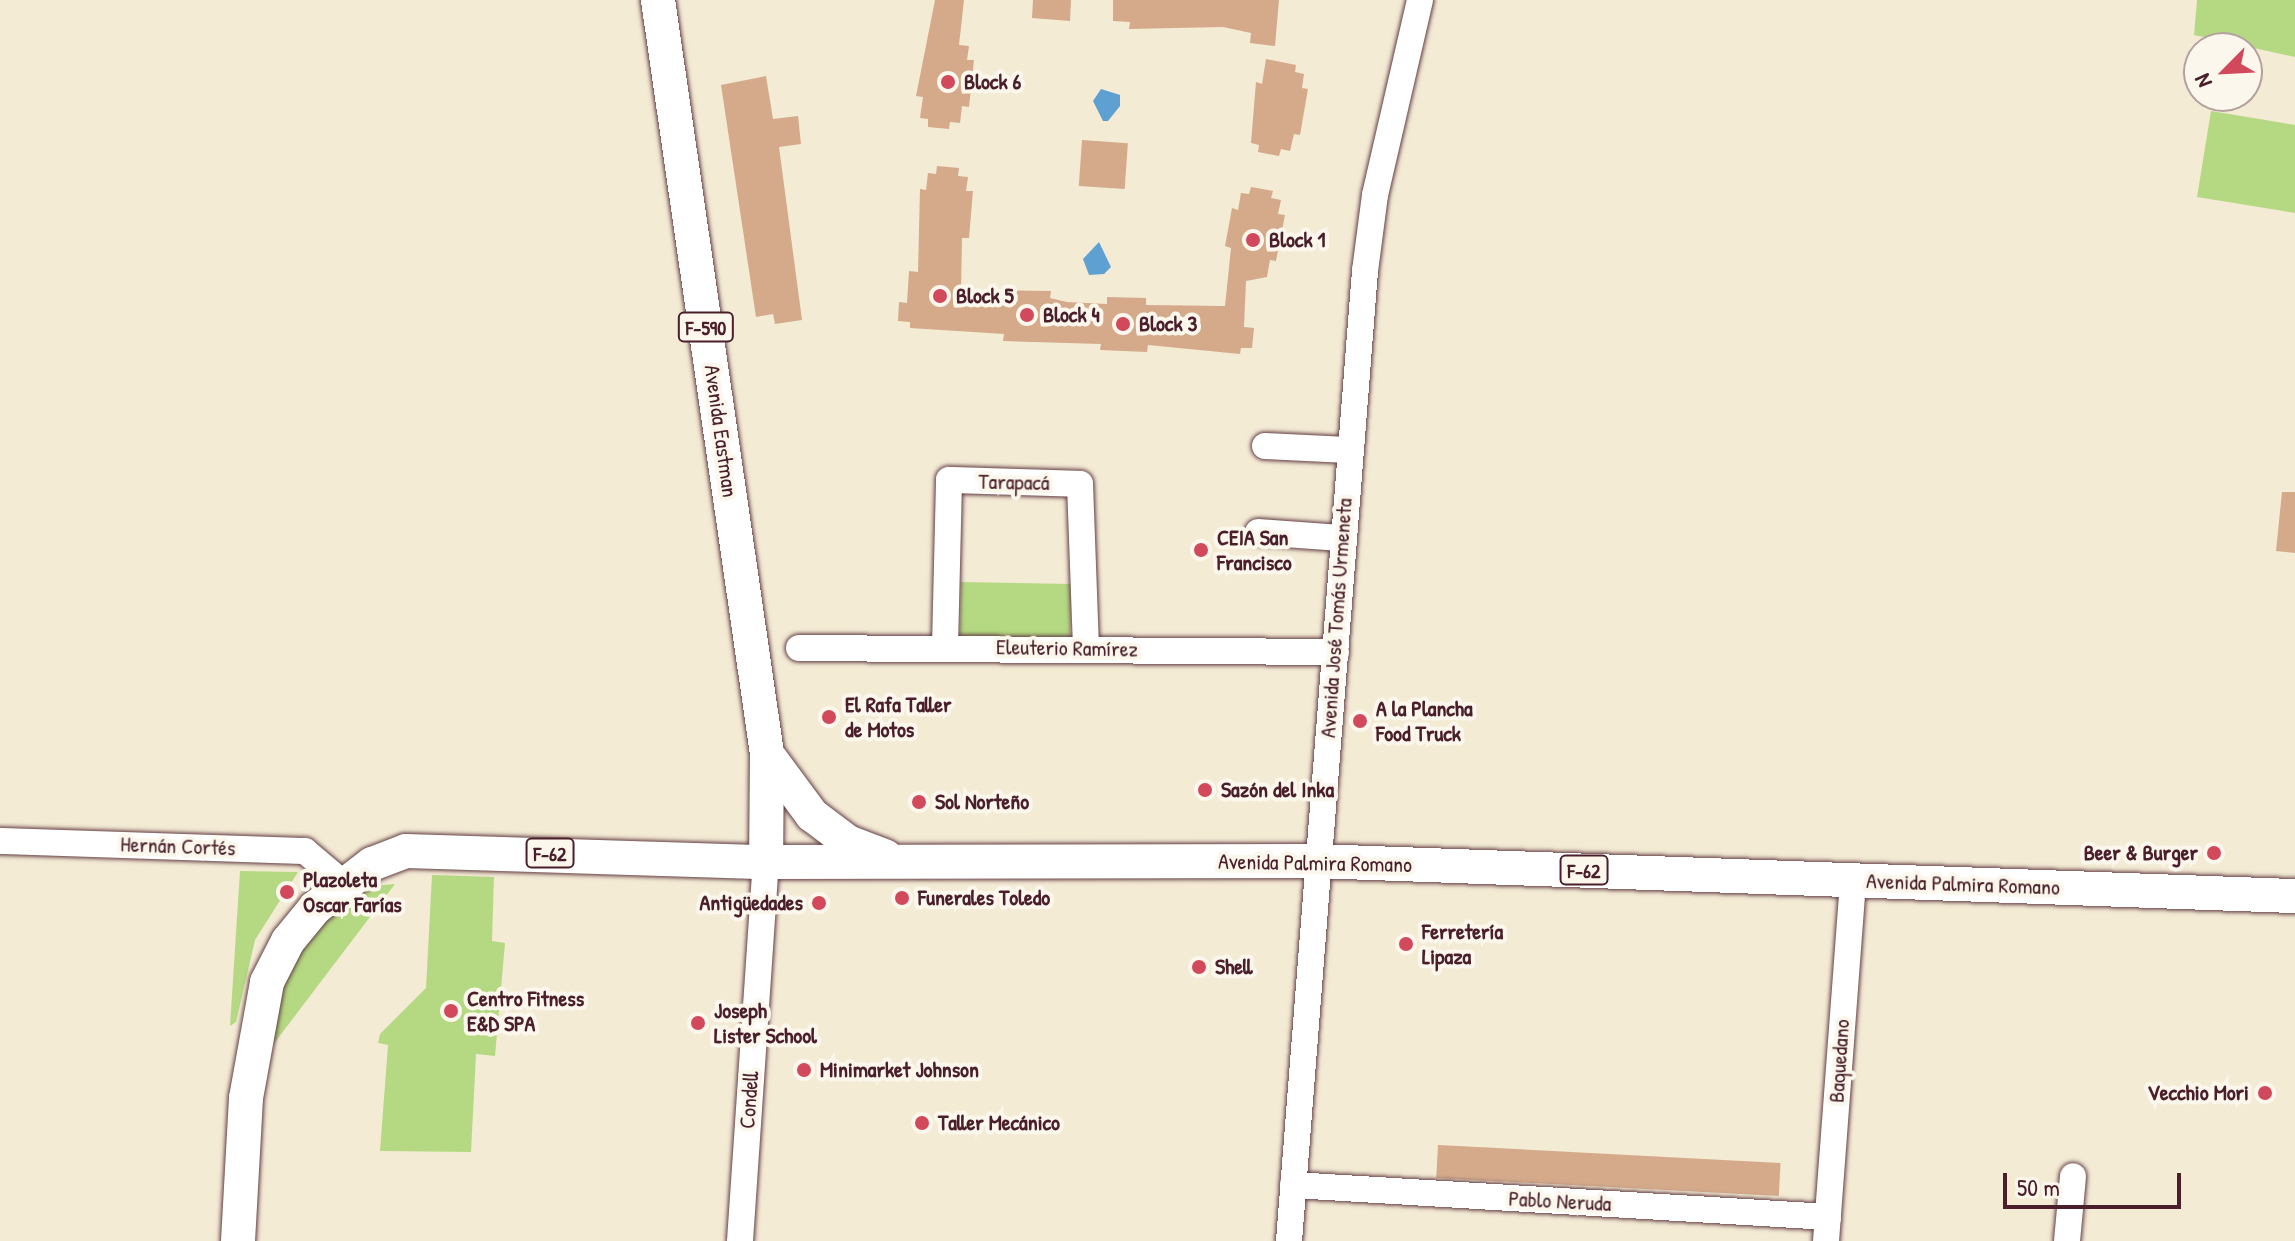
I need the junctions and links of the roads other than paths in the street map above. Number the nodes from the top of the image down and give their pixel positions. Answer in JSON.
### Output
{"nodes":[{"id":1,"x":658,"y":0,"type":"edge"},
{"id":2,"x":1420,"y":0,"type":"edge"},
{"id":3,"x":1265,"y":446,"type":"dead end"},
{"id":4,"x":1348,"y":450,"type":"junction"},
{"id":5,"x":1258,"y":532,"type":"dead end"},
{"id":6,"x":1341,"y":538,"type":"junction"},
{"id":7,"x":945,"y":646,"type":"junction"},
{"id":8,"x":799,"y":648,"type":"dead end"},
{"id":9,"x":1086,"y":648,"type":"junction"},
{"id":10,"x":1336,"y":652,"type":"junction"},
{"id":11,"x":767,"y":754,"type":"junction"},
{"id":12,"x":0,"y":841,"type":"edge"},
{"id":13,"x":1315,"y":861,"type":"junction"},
{"id":14,"x":766,"y":862,"type":"junction"},
{"id":15,"x":913,"y":862,"type":"junction"},
{"id":16,"x":1853,"y":880,"type":"junction"},
{"id":17,"x":344,"y":884,"type":"junction"},
{"id":18,"x":2295,"y":896,"type":"edge"},
{"id":19,"x":2073,"y":1176,"type":"dead end"},
{"id":20,"x":1293,"y":1185,"type":"junction"},
{"id":21,"x":1827,"y":1229,"type":"edge"},
{"id":22,"x":238,"y":1241,"type":"edge"},
{"id":23,"x":740,"y":1241,"type":"edge"},
{"id":24,"x":1289,"y":1241,"type":"edge"},
{"id":25,"x":2067,"y":1241,"type":"edge"}],
"edges":[{"from":1,"to":11,"type":"main road","name":"Avenida Eastman","number":"F-590"},
{"from":2,"to":4,"type":"street","name":"Avenida José Tomás Urmeneta"},
{"from":3,"to":4,"type":"street"},
{"from":4,"to":6,"type":"street","name":"Avenida José Tomás Urmeneta"},
{"from":5,"to":6,"type":"street"},
{"from":6,"to":10,"type":"street","name":"Avenida José Tomás Urmeneta"},
{"from":7,"to":8,"type":"street","name":"Eleuterio Ramírez"},
{"from":7,"to":9,"type":"street","name":"Eleuterio Ramírez"},
{"from":7,"to":9,"type":"street","name":"Tarapacá"},
{"from":9,"to":10,"type":"street","name":"Eleuterio Ramírez"},
{"from":10,"to":13,"type":"street","name":"Avenida José Tomás Urmeneta"},
{"from":11,"to":14,"type":"main road","name":"Avenida Eastman","number":"F-590"},
{"from":11,"to":15,"type":"main road"},
{"from":12,"to":17,"type":"street","name":"Hernán Cortés"},
{"from":13,"to":15,"type":"main road","name":"Avenida Palmira Romano","number":"F-62"},
{"from":13,"to":16,"type":"main road","name":"Avenida Palmira Romano","number":"F-62"},
{"from":13,"to":20,"type":"street","name":"Avenida José Tomás Urmeneta"},
{"from":14,"to":15,"type":"main road","name":"Avenida Palmira Romano","number":"F-62"},
{"from":14,"to":17,"type":"main road","name":"Avenida Palmira Romano","number":"F-62"},
{"from":14,"to":23,"type":"street","name":"Condell"},
{"from":16,"to":18,"type":"main road","name":"Avenida Palmira Romano","number":"F-62"},
{"from":16,"to":21,"type":"street","name":"Baquedano"},
{"from":17,"to":22,"type":"main road","number":"F-62"},
{"from":19,"to":25,"type":"street"},
{"from":20,"to":21,"type":"street","name":"Pablo Neruda"},
{"from":20,"to":24,"type":"street","name":"Avenida José Tomás Urmeneta"}]}
